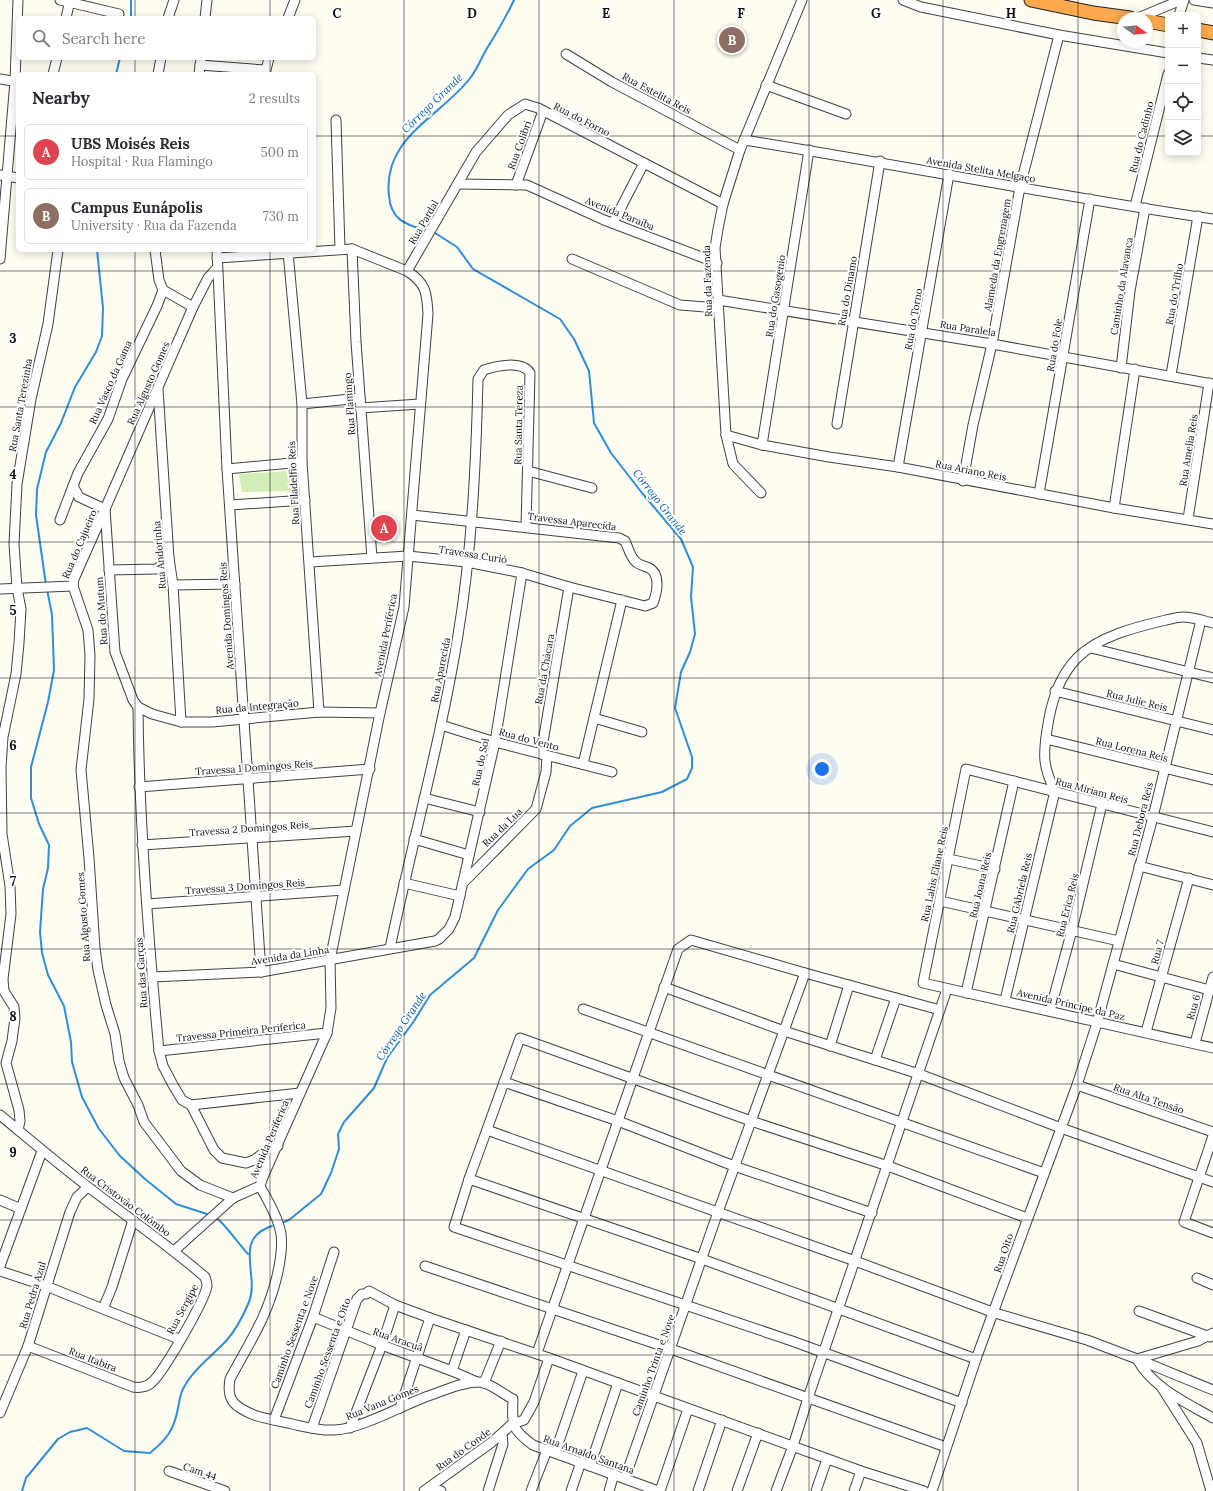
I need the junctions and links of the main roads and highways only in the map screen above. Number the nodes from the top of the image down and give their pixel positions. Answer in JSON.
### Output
{"nodes":[{"id":1,"x":1031,"y":0,"type":"edge"},
{"id":2,"x":1117,"y":16,"type":"edge"},
{"id":3,"x":1153,"y":22,"type":"edge"},
{"id":4,"x":1165,"y":24,"type":"edge"},
{"id":5,"x":1201,"y":31,"type":"edge"},
{"id":6,"x":1213,"y":33,"type":"edge"}],
"edges":[{"from":1,"to":2,"type":"highway"},
{"from":3,"to":4,"type":"highway"},
{"from":5,"to":6,"type":"highway"}]}
